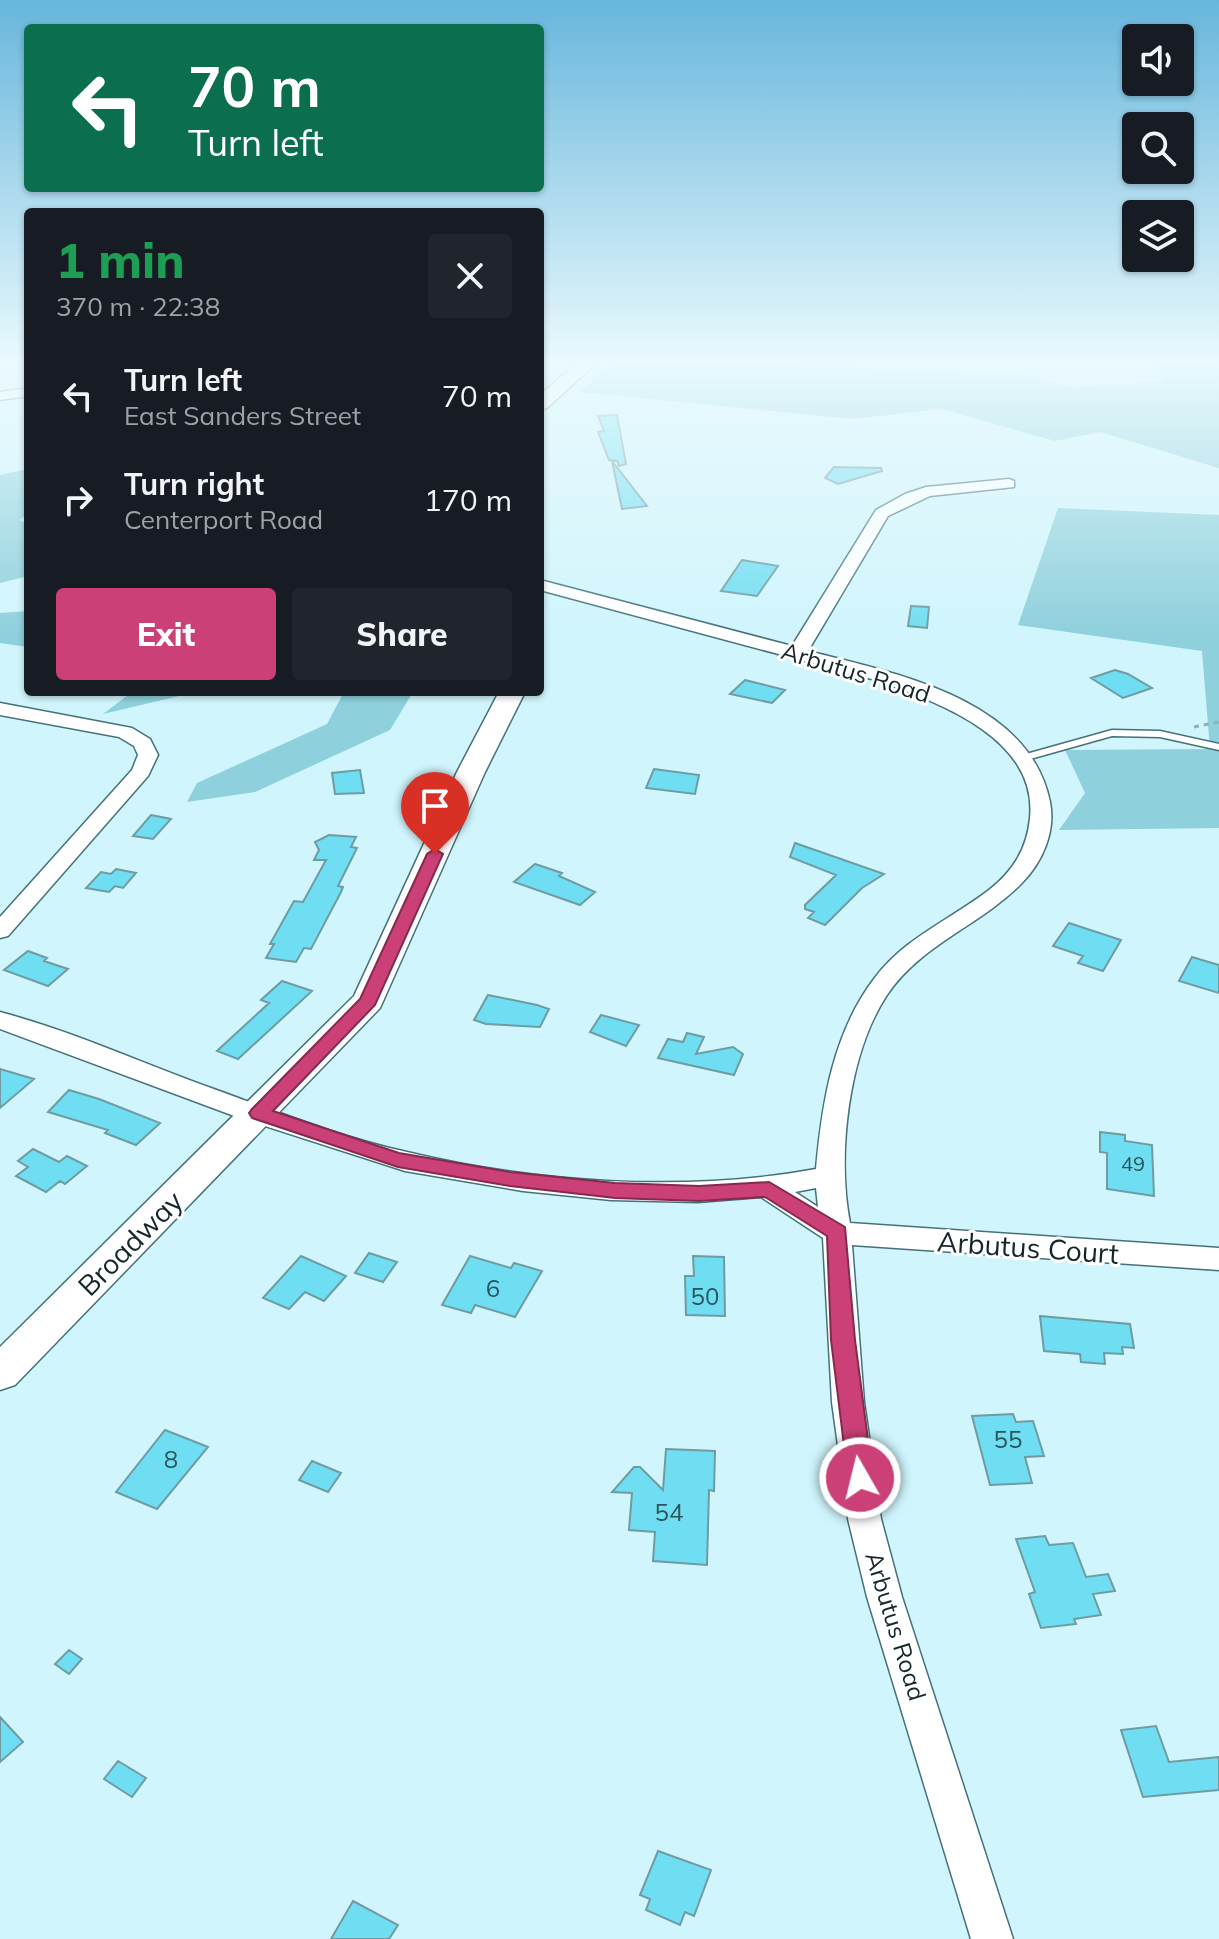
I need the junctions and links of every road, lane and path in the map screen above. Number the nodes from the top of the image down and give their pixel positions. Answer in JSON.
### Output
{"nodes":[{"id":1,"x":1009,"y":484,"type":"dead end"},
{"id":2,"x":544,"y":586,"type":"edge"},
{"id":3,"x":797,"y":653,"type":"junction"},
{"id":4,"x":510,"y":696,"type":"edge"},
{"id":5,"x":0,"y":709,"type":"edge"},
{"id":6,"x":1219,"y":747,"type":"edge"},
{"id":7,"x":1023,"y":758,"type":"junction"},
{"id":8,"x":0,"y":931,"type":"edge"},
{"id":9,"x":0,"y":1020,"type":"edge"},
{"id":10,"x":259,"y":1113,"type":"junction"},
{"id":11,"x":829,"y":1176,"type":"junction"},
{"id":12,"x":769,"y":1189,"type":"junction"},
{"id":13,"x":837,"y":1233,"type":"junction"},
{"id":14,"x":1219,"y":1259,"type":"edge"},
{"id":15,"x":0,"y":1373,"type":"edge"},
{"id":16,"x":992,"y":1939,"type":"edge"}],
"edges":[{"from":1,"to":3,"type":"street"},
{"from":2,"to":3,"type":"street","name":"Arbutus Road"},
{"from":3,"to":7,"type":"street","name":"Arbutus Road"},
{"from":4,"to":10,"type":"main road","name":"Broadway"},
{"from":5,"to":8,"type":"street"},
{"from":6,"to":7,"type":"lane"},
{"from":7,"to":11,"type":"street","name":"Arbutus Road"},
{"from":9,"to":10,"type":"street"},
{"from":10,"to":12,"type":"street"},
{"from":10,"to":15,"type":"main road","name":"Broadway"},
{"from":11,"to":12,"type":"street"},
{"from":11,"to":13,"type":"street","name":"Arbutus Road"},
{"from":12,"to":13,"type":"street"},
{"from":13,"to":14,"type":"street","name":"Arbutus Court"},
{"from":13,"to":16,"type":"street","name":"Arbutus Road"}]}
